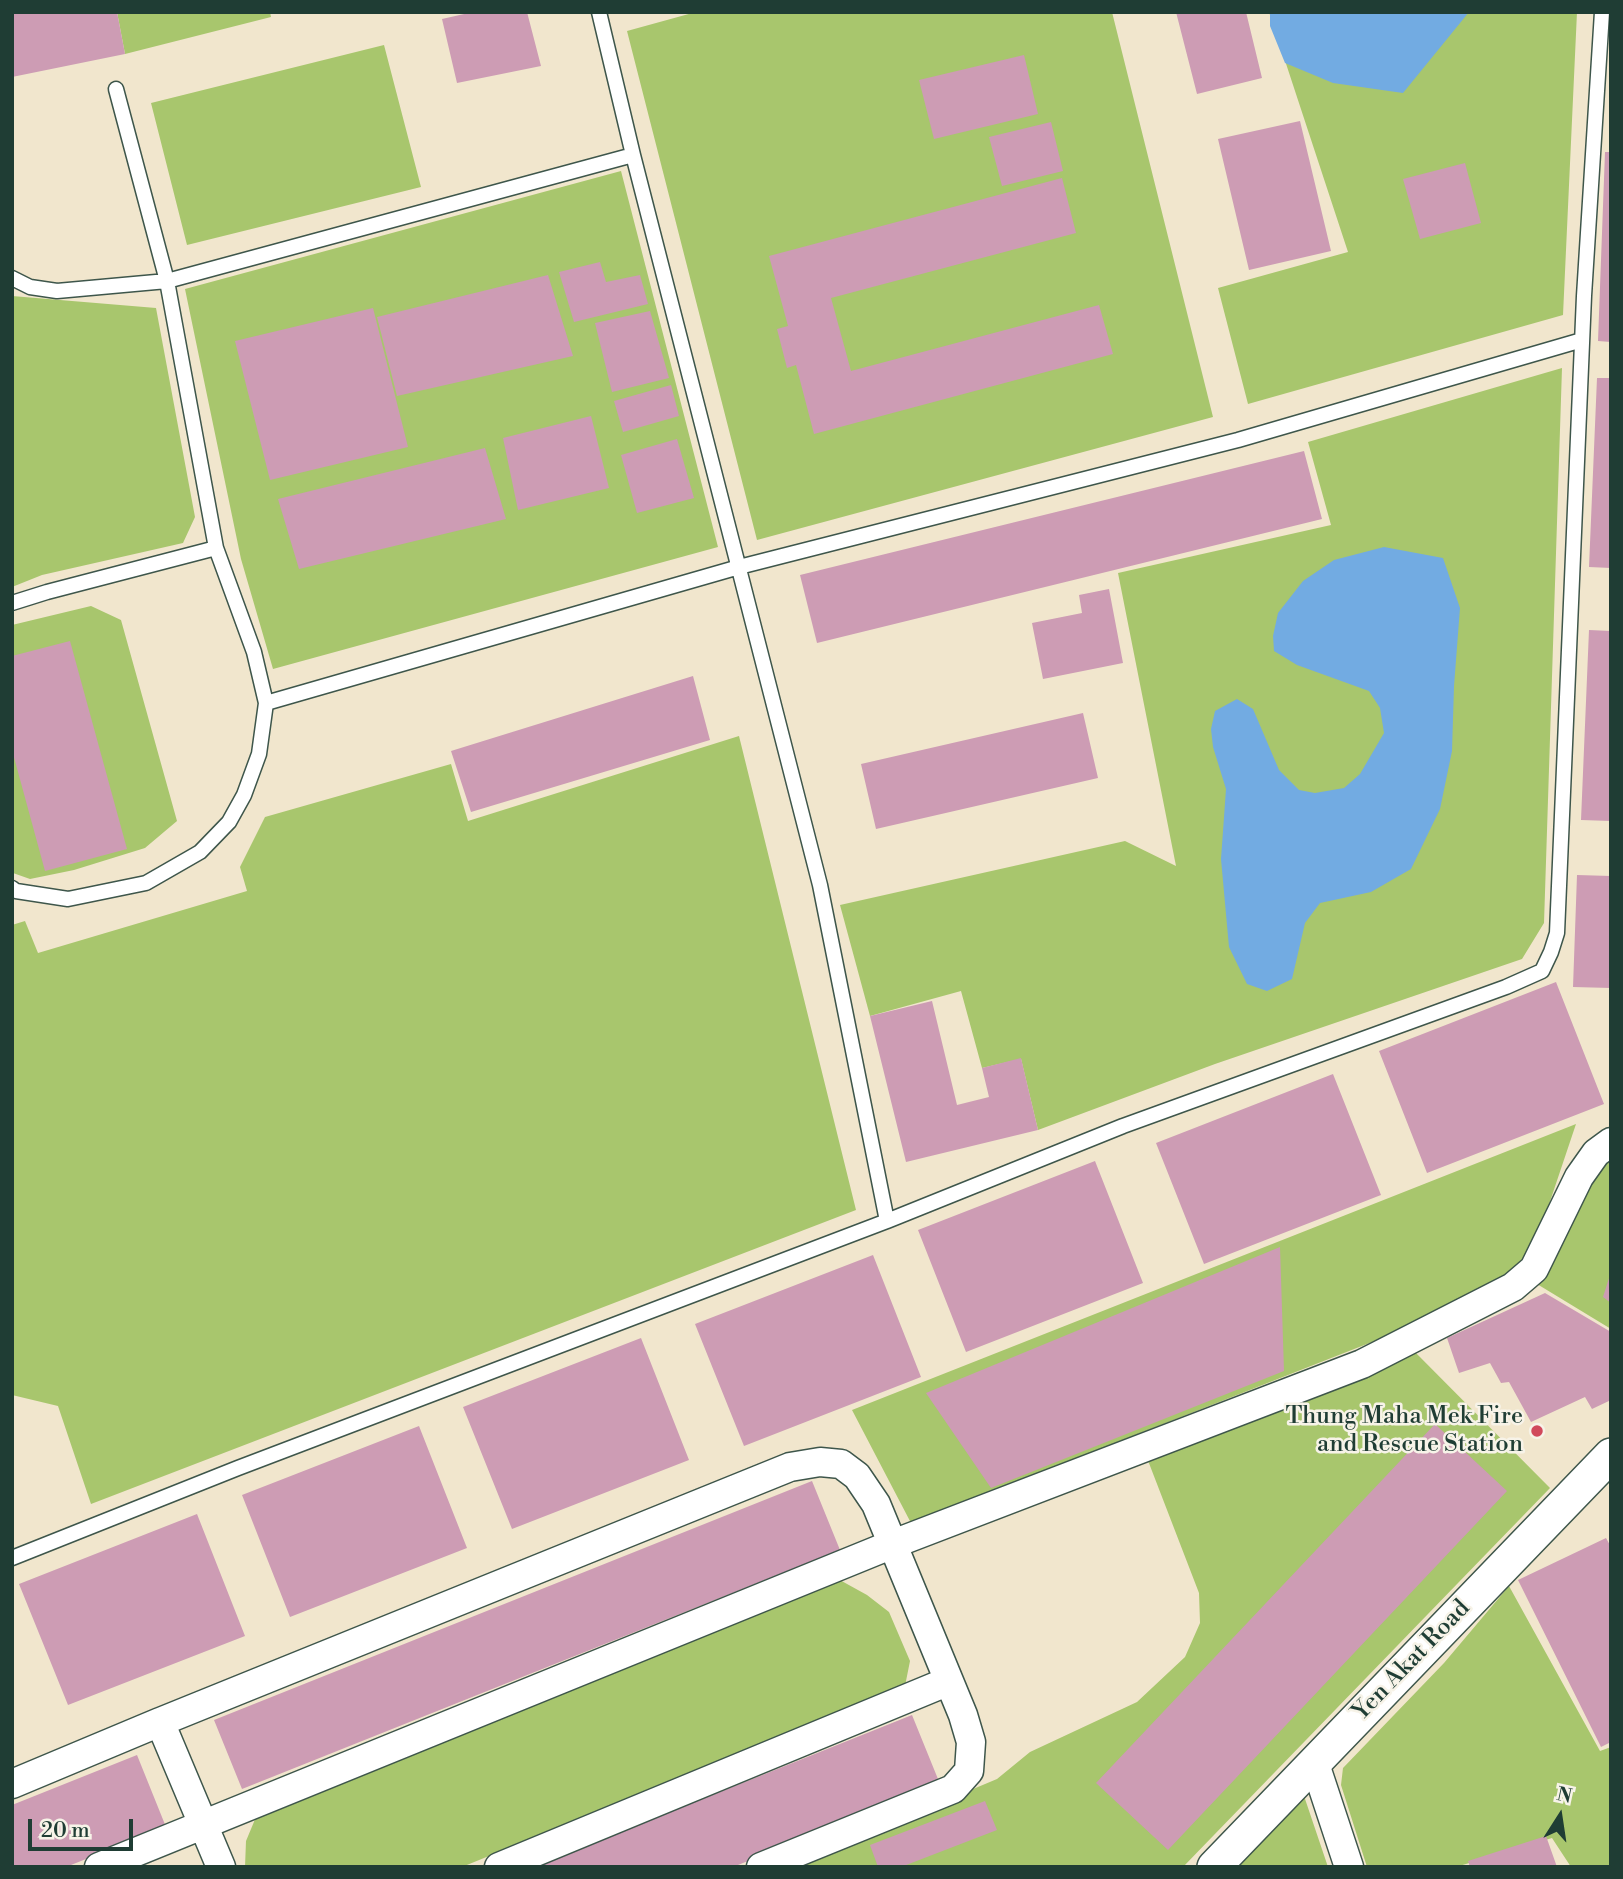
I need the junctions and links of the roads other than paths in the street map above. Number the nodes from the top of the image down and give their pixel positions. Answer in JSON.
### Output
{"nodes":[{"id":1,"x":599,"y":12,"type":"edge"},
{"id":2,"x":1602,"y":12,"type":"edge"},
{"id":3,"x":116,"y":89,"type":"dead end"},
{"id":4,"x":633,"y":155,"type":"junction"},
{"id":5,"x":12,"y":278,"type":"edge"},
{"id":6,"x":167,"y":281,"type":"junction"},
{"id":7,"x":1581,"y":340,"type":"junction"},
{"id":8,"x":216,"y":548,"type":"junction"},
{"id":9,"x":739,"y":568,"type":"junction"},
{"id":10,"x":12,"y":603,"type":"edge"},
{"id":11,"x":266,"y":703,"type":"junction"},
{"id":12,"x":12,"y":888,"type":"edge"},
{"id":13,"x":1611,"y":1142,"type":"edge"},
{"id":14,"x":887,"y":1221,"type":"junction"},
{"id":15,"x":1611,"y":1455,"type":"edge"},
{"id":16,"x":892,"y":1544,"type":"junction"},
{"id":17,"x":12,"y":1558,"type":"edge"},
{"id":18,"x":949,"y":1681,"type":"junction"},
{"id":19,"x":160,"y":1722,"type":"junction"},
{"id":20,"x":1314,"y":1761,"type":"junction"},
{"id":21,"x":12,"y":1784,"type":"edge"},
{"id":22,"x":203,"y":1825,"type":"junction"},
{"id":23,"x":99,"y":1867,"type":"edge"},
{"id":24,"x":220,"y":1867,"type":"edge"},
{"id":25,"x":499,"y":1867,"type":"edge"},
{"id":26,"x":761,"y":1867,"type":"edge"},
{"id":27,"x":1214,"y":1867,"type":"edge"},
{"id":28,"x":1349,"y":1867,"type":"edge"}],
"edges":[{"from":1,"to":4,"type":"lane"},
{"from":2,"to":7,"type":"lane"},
{"from":3,"to":6,"type":"lane"},
{"from":4,"to":6,"type":"lane"},
{"from":4,"to":9,"type":"lane"},
{"from":5,"to":6,"type":"lane"},
{"from":6,"to":8,"type":"lane"},
{"from":7,"to":9,"type":"lane"},
{"from":7,"to":14,"type":"lane"},
{"from":8,"to":10,"type":"lane"},
{"from":8,"to":11,"type":"lane"},
{"from":9,"to":11,"type":"lane"},
{"from":9,"to":14,"type":"lane"},
{"from":11,"to":12,"type":"lane"},
{"from":13,"to":16,"type":"street"},
{"from":14,"to":17,"type":"lane"},
{"from":15,"to":20,"type":"street","name":"Yen Akat Road"},
{"from":16,"to":18,"type":"street"},
{"from":16,"to":19,"type":"street"},
{"from":16,"to":22,"type":"street"},
{"from":18,"to":25,"type":"street"},
{"from":18,"to":26,"type":"street"},
{"from":19,"to":21,"type":"street"},
{"from":19,"to":22,"type":"street"},
{"from":20,"to":27,"type":"street","name":"Yen Akat Road"},
{"from":20,"to":28,"type":"street"},
{"from":22,"to":23,"type":"street"},
{"from":22,"to":24,"type":"street"}]}
